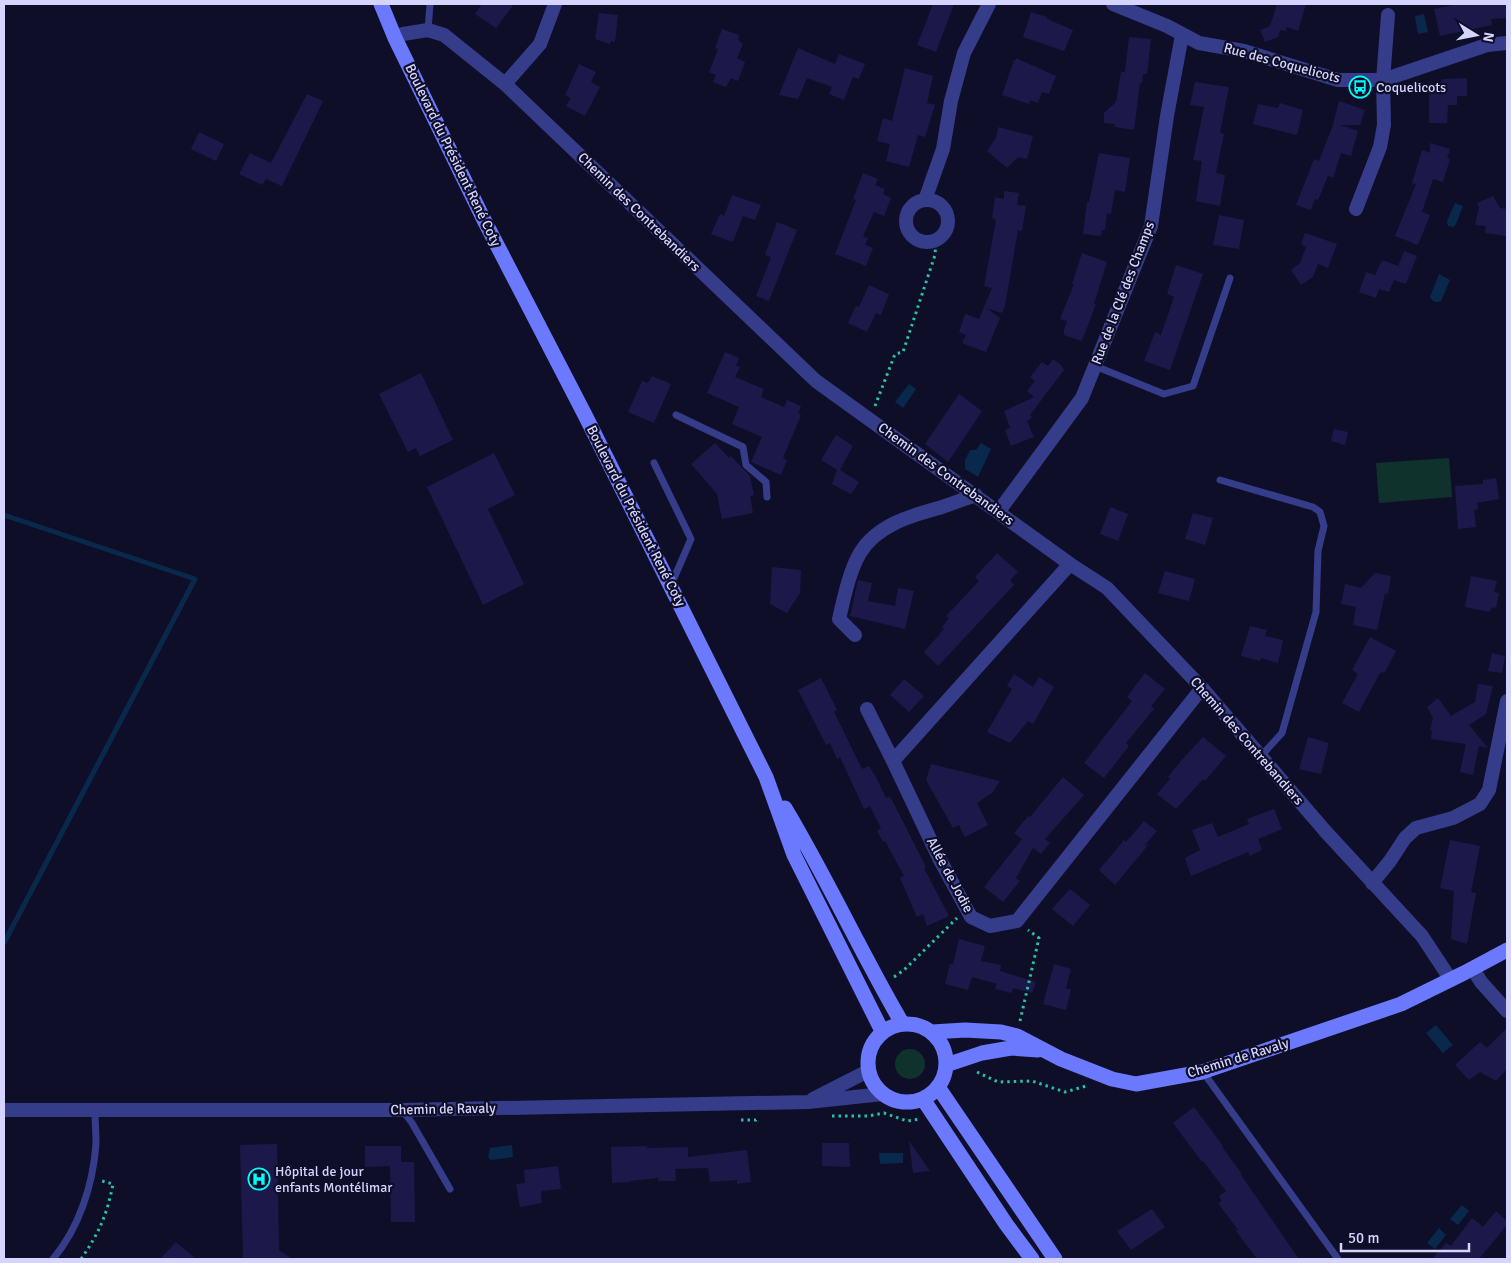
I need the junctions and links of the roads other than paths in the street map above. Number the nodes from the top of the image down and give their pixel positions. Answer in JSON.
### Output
{"nodes":[{"id":1,"x":381,"y":4,"type":"edge"},
{"id":2,"x":430,"y":4,"type":"edge"},
{"id":3,"x":555,"y":4,"type":"edge"},
{"id":4,"x":989,"y":4,"type":"edge"},
{"id":5,"x":1113,"y":4,"type":"edge"},
{"id":6,"x":1388,"y":15,"type":"dead end"},
{"id":7,"x":428,"y":30,"type":"junction"},
{"id":8,"x":1182,"y":35,"type":"junction"},
{"id":9,"x":395,"y":38,"type":"junction"},
{"id":10,"x":1507,"y":43,"type":"edge"},
{"id":11,"x":1383,"y":80,"type":"junction"},
{"id":12,"x":505,"y":84,"type":"junction"},
{"id":13,"x":926,"y":200,"type":"junction"},
{"id":14,"x":1356,"y":209,"type":"dead end"},
{"id":15,"x":1230,"y":278,"type":"dead end"},
{"id":16,"x":1095,"y":366,"type":"junction"},
{"id":17,"x":676,"y":415,"type":"dead end"},
{"id":18,"x":654,"y":463,"type":"dead end"},
{"id":19,"x":1220,"y":480,"type":"dead end"},
{"id":20,"x":976,"y":494,"type":"junction"},
{"id":21,"x":767,"y":498,"type":"dead end"},
{"id":22,"x":999,"y":511,"type":"junction"},
{"id":23,"x":1070,"y":564,"type":"junction"},
{"id":24,"x":671,"y":585,"type":"junction"},
{"id":25,"x":855,"y":635,"type":"dead end"},
{"id":26,"x":1202,"y":688,"type":"junction"},
{"id":27,"x":1507,"y":701,"type":"edge"},
{"id":28,"x":868,"y":709,"type":"dead end"},
{"id":29,"x":1261,"y":756,"type":"junction"},
{"id":30,"x":893,"y":760,"type":"junction"},
{"id":31,"x":766,"y":777,"type":"junction"},
{"id":32,"x":1372,"y":883,"type":"junction"},
{"id":33,"x":1507,"y":950,"type":"edge"},
{"id":34,"x":1473,"y":968,"type":"junction"},
{"id":35,"x":1451,"y":980,"type":"junction"},
{"id":36,"x":1507,"y":1011,"type":"edge"},
{"id":37,"x":902,"y":1023,"type":"junction"},
{"id":38,"x":882,"y":1031,"type":"junction"},
{"id":39,"x":932,"y":1032,"type":"junction"},
{"id":40,"x":1042,"y":1050,"type":"junction"},
{"id":41,"x":946,"y":1065,"type":"junction"},
{"id":42,"x":868,"y":1071,"type":"junction"},
{"id":43,"x":1202,"y":1072,"type":"junction"},
{"id":44,"x":938,"y":1087,"type":"junction"},
{"id":45,"x":883,"y":1094,"type":"junction"},
{"id":46,"x":923,"y":1099,"type":"junction"},
{"id":47,"x":808,"y":1102,"type":"junction"},
{"id":48,"x":95,"y":1109,"type":"junction"},
{"id":49,"x":4,"y":1110,"type":"edge"},
{"id":50,"x":402,"y":1110,"type":"junction"},
{"id":51,"x":450,"y":1189,"type":"dead end"},
{"id":52,"x":53,"y":1259,"type":"edge"},
{"id":53,"x":1032,"y":1259,"type":"edge"},
{"id":54,"x":1055,"y":1259,"type":"edge"},
{"id":55,"x":1338,"y":1259,"type":"edge"}],
"edges":[{"from":1,"to":9,"type":"main road","name":"Boulevard du Président René Coty"},
{"from":2,"to":7,"type":"lane"},
{"from":3,"to":12,"type":"street"},
{"from":4,"to":13,"type":"street"},
{"from":5,"to":8,"type":"street"},
{"from":6,"to":11,"type":"street"},
{"from":7,"to":9,"type":"street"},
{"from":7,"to":12,"type":"street","name":"Chemin des Contrebandiers"},
{"from":8,"to":11,"type":"street","name":"Rue des Coquelicots"},
{"from":8,"to":16,"type":"street","name":"Rue de la Clé des Champs"},
{"from":9,"to":24,"type":"main road","name":"Boulevard du Président René Coty"},
{"from":10,"to":11,"type":"street","name":"Rue des Coquelicots"},
{"from":11,"to":14,"type":"street"},
{"from":12,"to":20,"type":"street","name":"Chemin des Contrebandiers"},
{"from":13,"to":13,"type":"street"},
{"from":15,"to":16,"type":"lane"},
{"from":16,"to":22,"type":"street","name":"Rue de la Clé des Champs"},
{"from":17,"to":21,"type":"lane"},
{"from":18,"to":24,"type":"lane"},
{"from":19,"to":29,"type":"lane"},
{"from":20,"to":22,"type":"street","name":"Chemin des Contrebandiers"},
{"from":20,"to":25,"type":"street"},
{"from":22,"to":23,"type":"street","name":"Chemin des Contrebandiers"},
{"from":23,"to":26,"type":"street","name":"Chemin des Contrebandiers"},
{"from":23,"to":30,"type":"street"},
{"from":24,"to":31,"type":"main road","name":"Boulevard du Président René Coty"},
{"from":26,"to":29,"type":"street","name":"Chemin des Contrebandiers"},
{"from":26,"to":30,"type":"street","name":"Allée de Jodie"},
{"from":27,"to":32,"type":"street"},
{"from":28,"to":30,"type":"street","name":"Allée de Jodie"},
{"from":29,"to":32,"type":"street","name":"Chemin des Contrebandiers"},
{"from":31,"to":37,"type":"main road"},
{"from":31,"to":38,"type":"main road","name":"Boulevard du Président René Coty"},
{"from":32,"to":35,"type":"street","name":"Chemin des Contrebandiers"},
{"from":33,"to":34,"type":"main road","name":"Chemin de Ravaly"},
{"from":34,"to":35,"type":"main road","name":"Chemin de Ravaly"},
{"from":34,"to":36,"type":"street"},
{"from":35,"to":43,"type":"main road","name":"Chemin de Ravaly"},
{"from":37,"to":38,"type":"main road"},
{"from":37,"to":39,"type":"main road"},
{"from":38,"to":42,"type":"main road"},
{"from":39,"to":40,"type":"main road","name":"Chemin de Ravaly"},
{"from":39,"to":41,"type":"main road"},
{"from":40,"to":41,"type":"main road"},
{"from":40,"to":43,"type":"main road","name":"Chemin de Ravaly"},
{"from":41,"to":44,"type":"main road"},
{"from":42,"to":45,"type":"main road"},
{"from":42,"to":47,"type":"street"},
{"from":43,"to":55,"type":"lane"},
{"from":44,"to":46,"type":"main road"},
{"from":44,"to":54,"type":"main road"},
{"from":45,"to":46,"type":"main road"},
{"from":45,"to":47,"type":"street","name":"Chemin de Ravaly"},
{"from":46,"to":53,"type":"main road"},
{"from":47,"to":50,"type":"street","name":"Chemin de Ravaly"},
{"from":48,"to":49,"type":"street","name":"Chemin de Ravaly"},
{"from":48,"to":50,"type":"street","name":"Chemin de Ravaly"},
{"from":48,"to":52,"type":"lane"},
{"from":50,"to":51,"type":"lane"}]}
